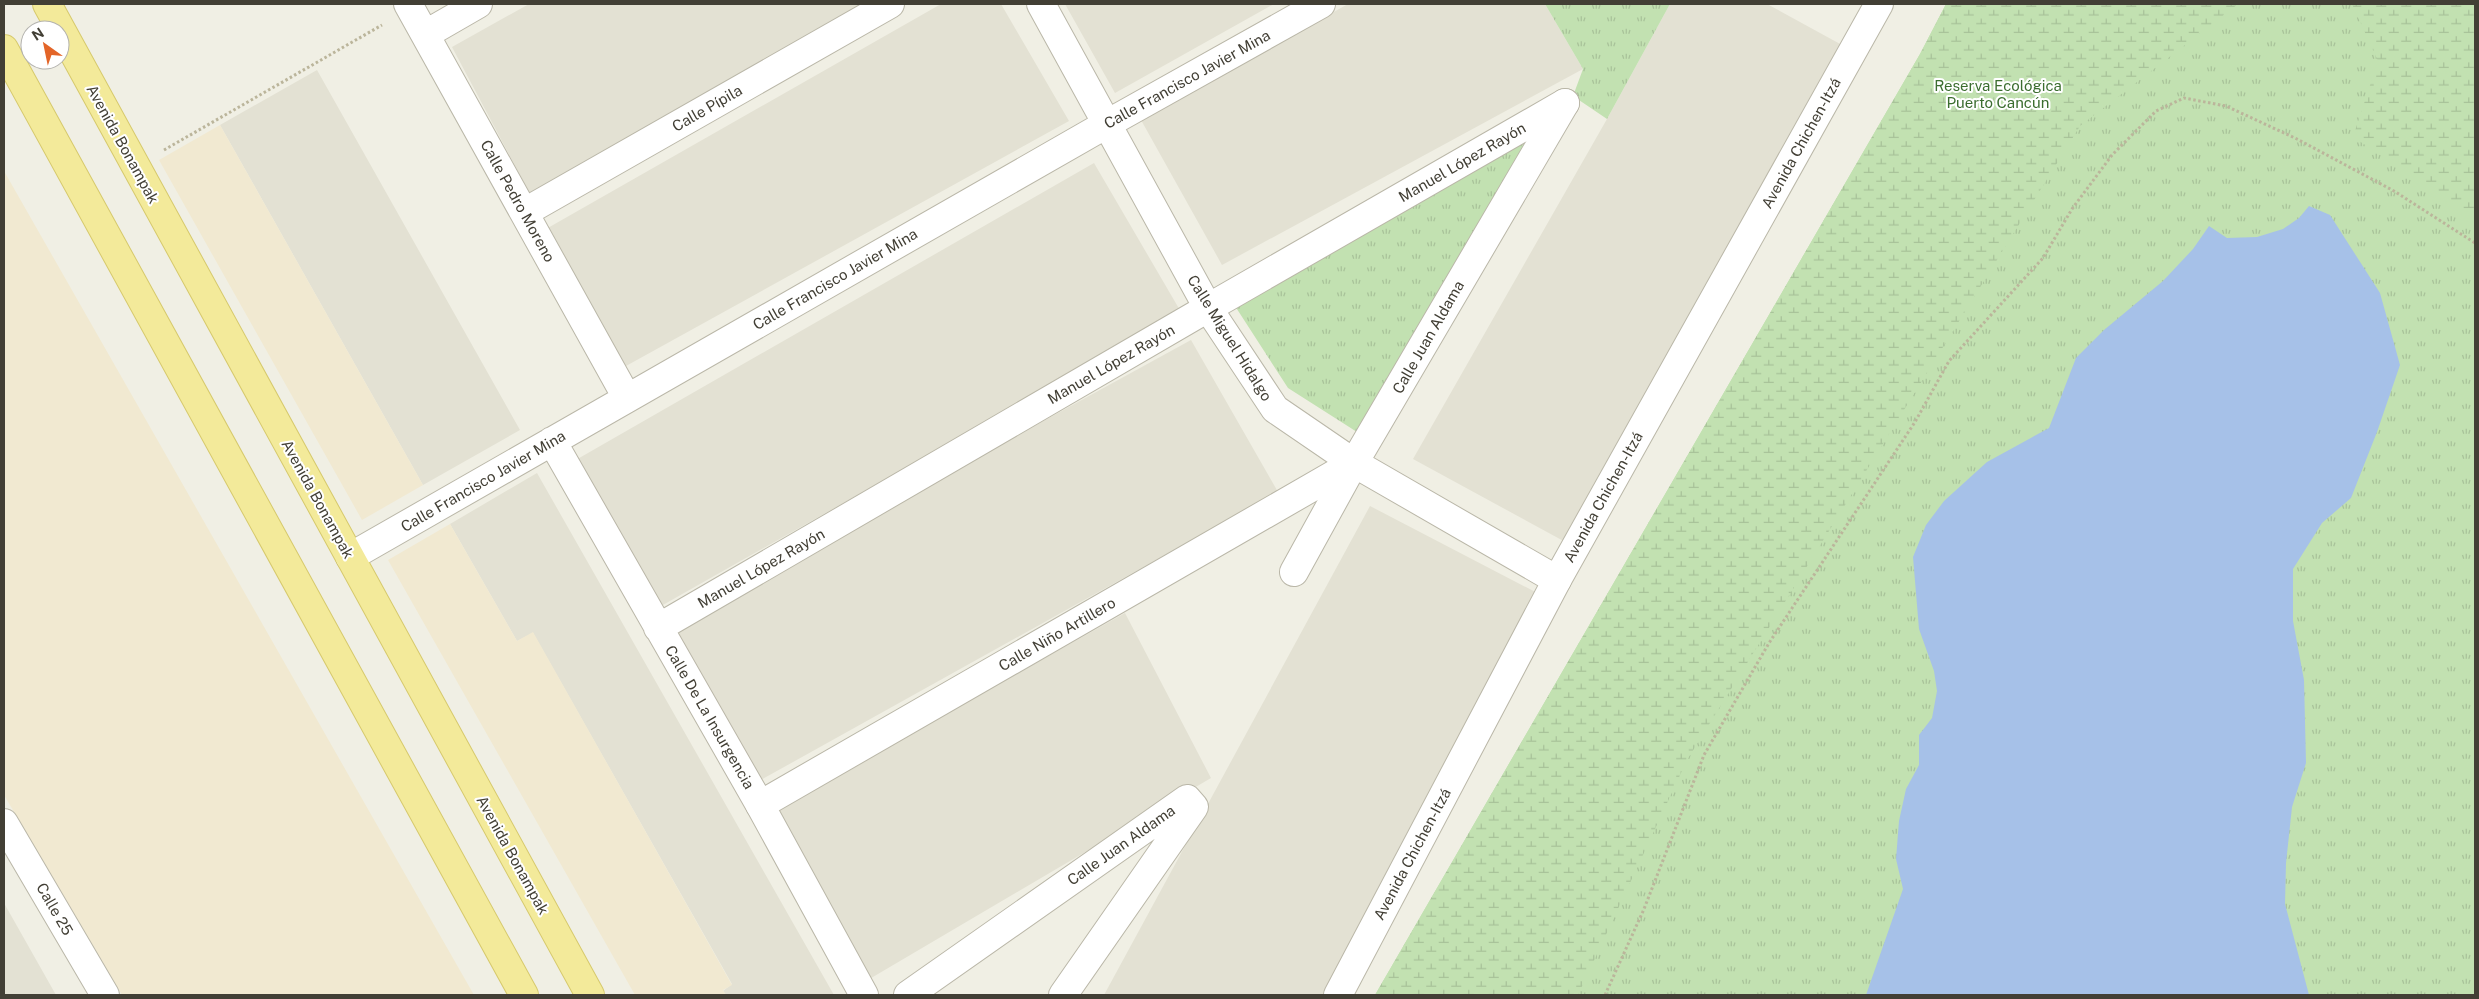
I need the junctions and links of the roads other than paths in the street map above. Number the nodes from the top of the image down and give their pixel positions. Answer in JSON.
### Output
{"nodes":[{"id":1,"x":46,"y":4,"type":"edge"},
{"id":2,"x":478,"y":4,"type":"edge"},
{"id":3,"x":890,"y":4,"type":"edge"},
{"id":4,"x":1040,"y":4,"type":"edge"},
{"id":5,"x":1321,"y":4,"type":"edge"},
{"id":6,"x":1879,"y":4,"type":"edge"},
{"id":7,"x":410,"y":6,"type":"edge"},
{"id":8,"x":426,"y":34,"type":"junction"},
{"id":9,"x":4,"y":49,"type":"edge"},
{"id":10,"x":1565,"y":103,"type":"joint"},
{"id":11,"x":1105,"y":125,"type":"junction"},
{"id":12,"x":524,"y":212,"type":"junction"},
{"id":13,"x":1208,"y":308,"type":"junction"},
{"id":14,"x":627,"y":398,"type":"junction"},
{"id":15,"x":552,"y":441,"type":"junction"},
{"id":16,"x":1354,"y":463,"type":"junction"},
{"id":17,"x":350,"y":557,"type":"junction"},
{"id":18,"x":1294,"y":572,"type":"dead end"},
{"id":19,"x":1557,"y":580,"type":"junction"},
{"id":20,"x":658,"y":628,"type":"junction"},
{"id":21,"x":760,"y":805,"type":"junction"},
{"id":22,"x":4,"y":823,"type":"edge"},
{"id":23,"x":105,"y":995,"type":"edge"},
{"id":24,"x":524,"y":995,"type":"edge"},
{"id":25,"x":590,"y":995,"type":"edge"},
{"id":26,"x":864,"y":995,"type":"edge"},
{"id":27,"x":908,"y":995,"type":"edge"},
{"id":28,"x":1063,"y":995,"type":"edge"},
{"id":29,"x":1338,"y":995,"type":"edge"}],
"edges":[{"from":1,"to":17,"type":"main road","name":"Avenida Bonampak"},
{"from":2,"to":8,"type":"street"},
{"from":3,"to":12,"type":"street","name":"Calle Pípila"},
{"from":4,"to":11,"type":"street","name":"Calle Miguel Hidalgo"},
{"from":5,"to":11,"type":"street","name":"Calle Francisco Javier Mina"},
{"from":6,"to":19,"type":"street","name":"Avenida Chichen-Itzá"},
{"from":7,"to":8,"type":"street","name":"Calle Pedro Moreno"},
{"from":8,"to":12,"type":"street","name":"Calle Pedro Moreno"},
{"from":9,"to":24,"type":"main road"},
{"from":10,"to":13,"type":"street","name":"Manuel López Rayón"},
{"from":10,"to":16,"type":"street","name":"Calle Juan Aldama"},
{"from":11,"to":13,"type":"street","name":"Calle Miguel Hidalgo"},
{"from":11,"to":14,"type":"street","name":"Calle Francisco Javier Mina"},
{"from":12,"to":14,"type":"street","name":"Calle Pedro Moreno"},
{"from":13,"to":16,"type":"street","name":"Calle Miguel Hidalgo"},
{"from":13,"to":20,"type":"street","name":"Manuel López Rayón"},
{"from":14,"to":15,"type":"street","name":"Calle Francisco Javier Mina"},
{"from":15,"to":17,"type":"street","name":"Calle Francisco Javier Mina"},
{"from":15,"to":20,"type":"street","name":"Calle De La Insurgencia"},
{"from":16,"to":18,"type":"street","name":"Calle Juan Aldama"},
{"from":16,"to":19,"type":"street","name":"Calle Miguel Hidalgo"},
{"from":16,"to":21,"type":"street","name":"Calle Niño Artillero"},
{"from":17,"to":25,"type":"main road","name":"Avenida Bonampak"},
{"from":19,"to":29,"type":"street","name":"Avenida Chichen-Itzá"},
{"from":20,"to":21,"type":"street","name":"Calle De La Insurgencia"},
{"from":21,"to":26,"type":"street","name":"Calle De La Insurgencia"},
{"from":22,"to":23,"type":"street","name":"Calle 25"},
{"from":27,"to":28,"type":"street","name":"Calle Juan Aldama"}]}
